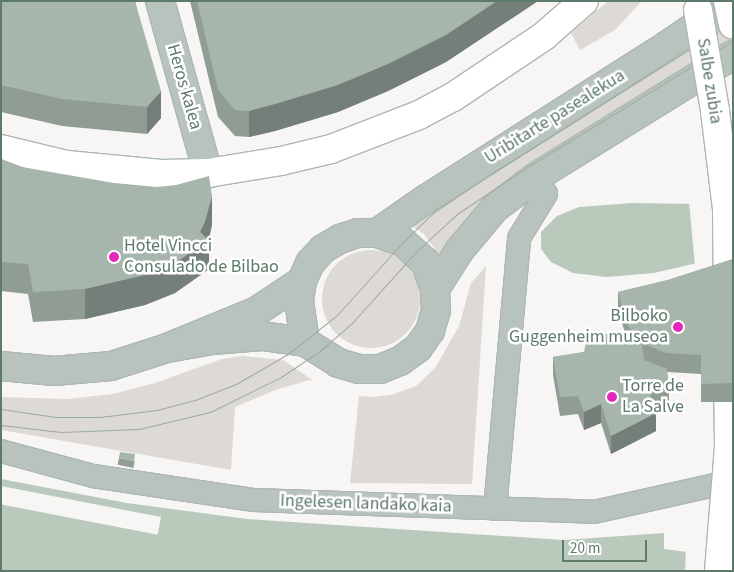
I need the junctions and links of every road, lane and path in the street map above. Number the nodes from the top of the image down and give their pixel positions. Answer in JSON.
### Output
{"nodes":[{"id":1,"x":160,"y":1,"type":"edge"},
{"id":2,"x":584,"y":1,"type":"edge"},
{"id":3,"x":728,"y":1,"type":"edge"},
{"id":4,"x":733,"y":1,"type":"edge"},
{"id":5,"x":694,"y":6,"type":"edge"},
{"id":6,"x":733,"y":24,"type":"edge"},
{"id":7,"x":733,"y":55,"type":"edge"},
{"id":8,"x":1,"y":149,"type":"edge"},
{"id":9,"x":208,"y":173,"type":"junction"},
{"id":10,"x":546,"y":194,"type":"dead end"},
{"id":11,"x":378,"y":233,"type":"junction"},
{"id":12,"x":302,"y":281,"type":"junction"},
{"id":13,"x":435,"y":288,"type":"junction"},
{"id":14,"x":305,"y":342,"type":"junction"},
{"id":15,"x":167,"y":348,"type":"junction"},
{"id":16,"x":1,"y":366,"type":"edge"},
{"id":17,"x":1,"y":451,"type":"edge"},
{"id":18,"x":733,"y":481,"type":"edge"},
{"id":19,"x":495,"y":509,"type":"junction"},
{"id":20,"x":719,"y":571,"type":"edge"}],
"edges":[{"from":1,"to":9,"type":"street","name":"Heros kalea"},
{"from":2,"to":9,"type":"main road"},
{"from":3,"to":6,"type":"main road","name":"Salbe zubia","bridge":true},
{"from":4,"to":11,"type":"street","name":"Uribitarte pasealekua"},
{"from":5,"to":20,"type":"main road","name":"Salbe zubia","bridge":true},
{"from":7,"to":13,"type":"street"},
{"from":8,"to":9,"type":"main road"},
{"from":10,"to":19,"type":"street"},
{"from":11,"to":12,"type":"street"},
{"from":11,"to":13,"type":"street"},
{"from":12,"to":14,"type":"street"},
{"from":12,"to":15,"type":"street"},
{"from":13,"to":14,"type":"street"},
{"from":14,"to":15,"type":"street"},
{"from":15,"to":16,"type":"street"},
{"from":17,"to":19,"type":"street","name":"Ingelesen landako kaia"},
{"from":18,"to":19,"type":"street","name":"Ingelesen landako kaia"}]}
